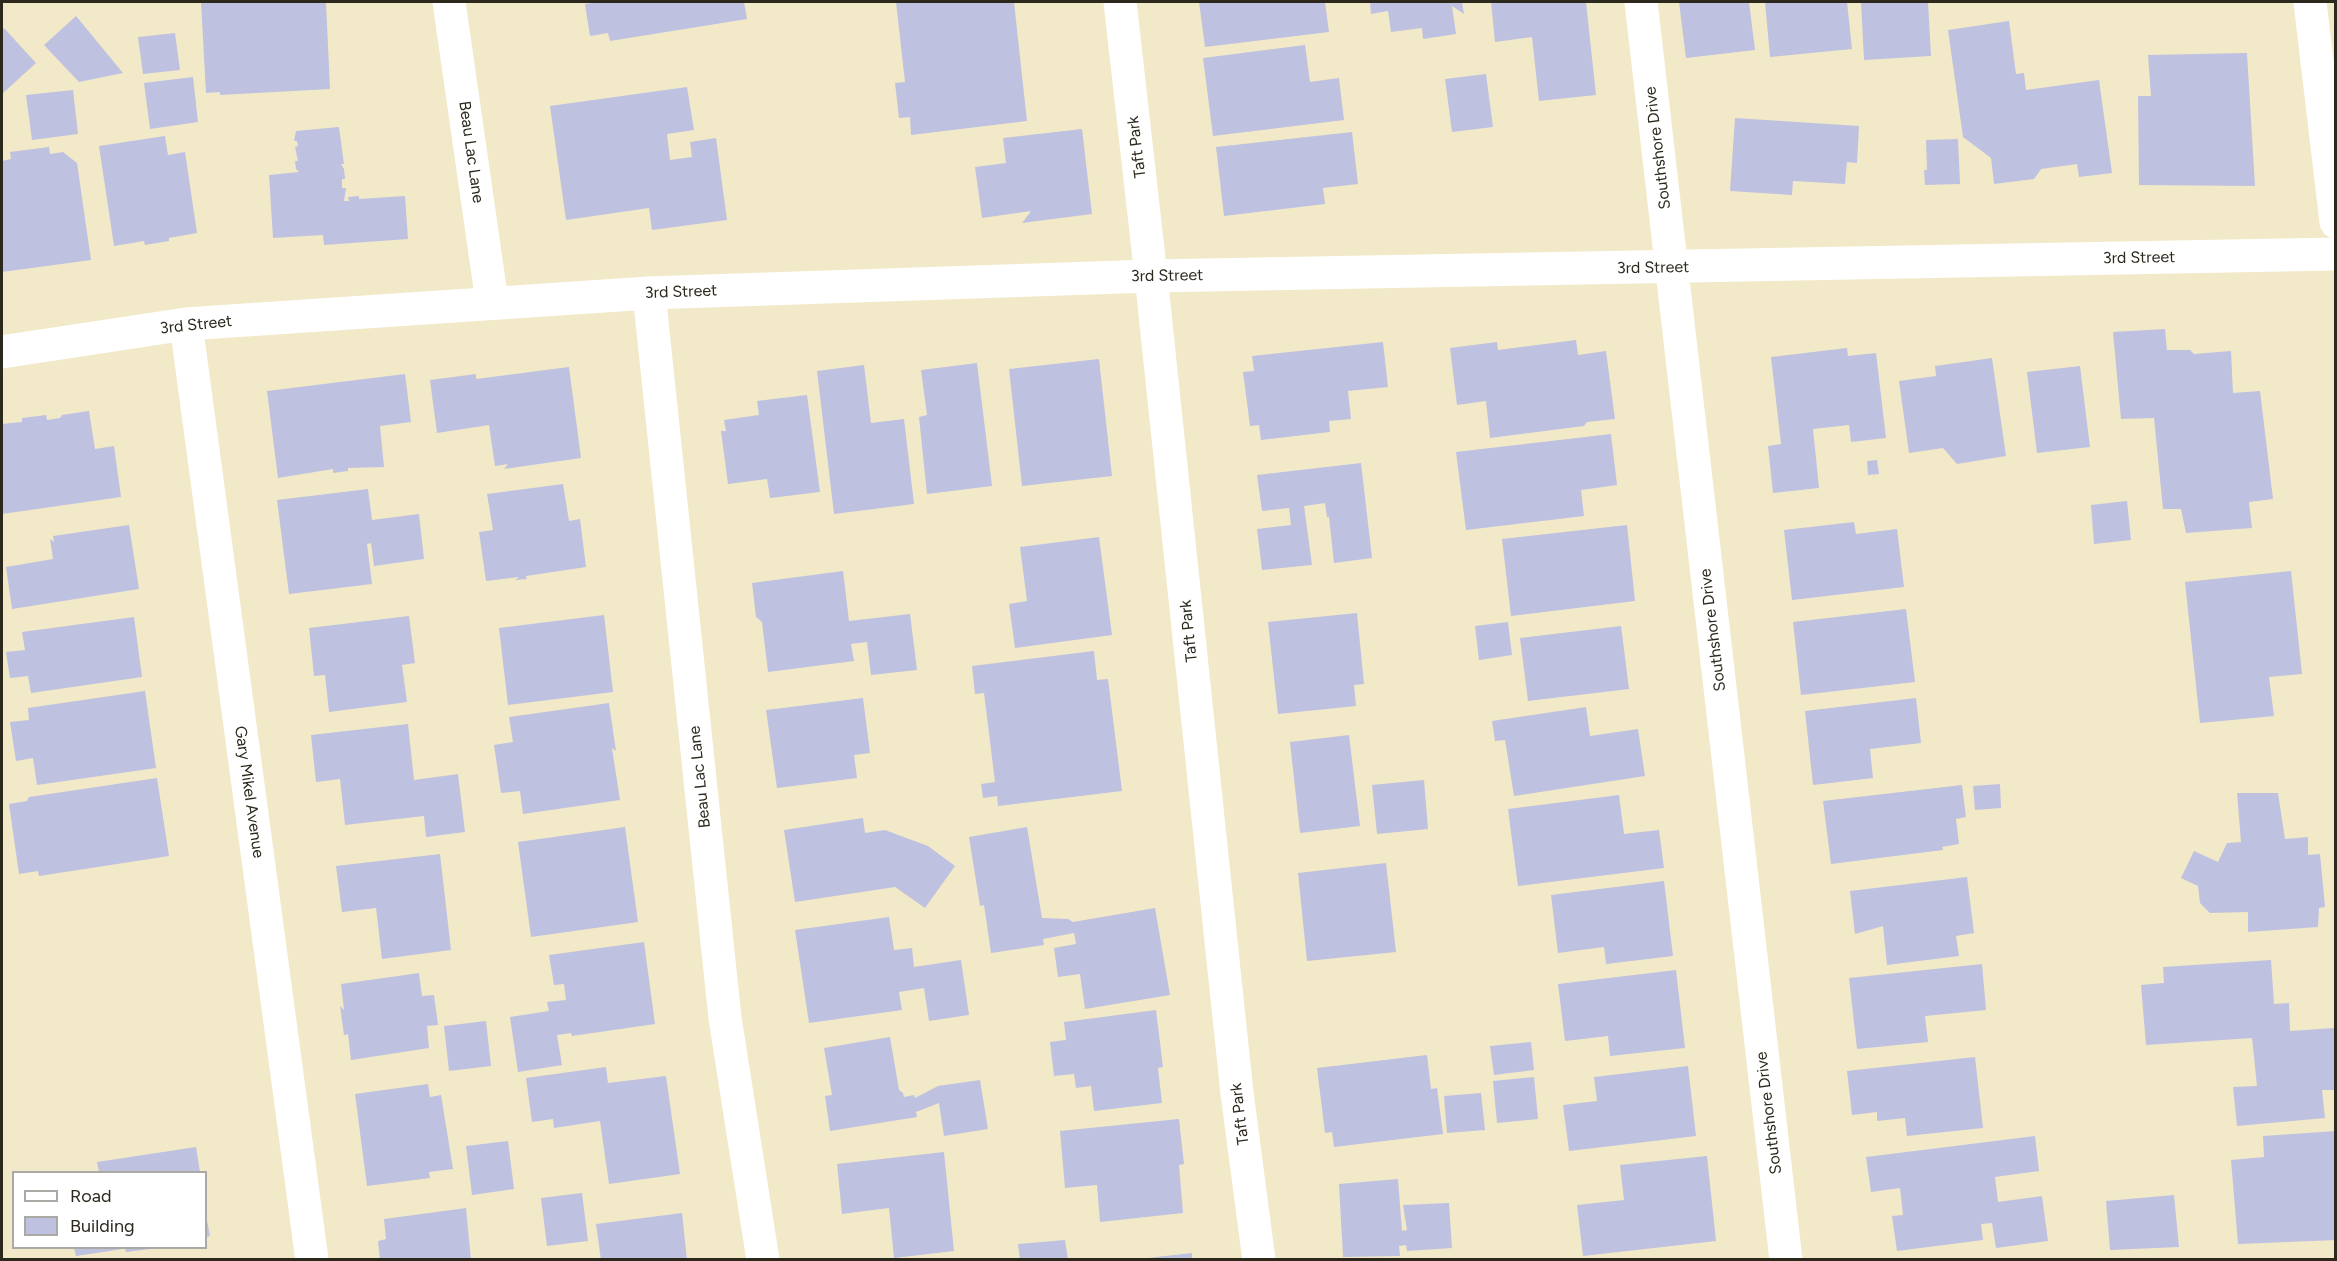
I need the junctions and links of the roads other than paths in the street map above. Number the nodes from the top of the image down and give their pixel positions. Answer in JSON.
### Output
{"nodes":[{"id":1,"x":449,"y":2,"type":"edge"},
{"id":2,"x":1120,"y":2,"type":"edge"},
{"id":3,"x":1641,"y":2,"type":"edge"},
{"id":4,"x":2310,"y":2,"type":"edge"},
{"id":5,"x":2336,"y":222,"type":"edge"},
{"id":6,"x":2336,"y":254,"type":"edge"},
{"id":7,"x":1671,"y":267,"type":"junction"},
{"id":8,"x":1151,"y":276,"type":"junction"},
{"id":9,"x":649,"y":293,"type":"junction"},
{"id":10,"x":492,"y":302,"type":"junction"},
{"id":11,"x":186,"y":324,"type":"junction"},
{"id":12,"x":2,"y":352,"type":"edge"},
{"id":13,"x":312,"y":1260,"type":"edge"},
{"id":14,"x":763,"y":1260,"type":"edge"},
{"id":15,"x":1259,"y":1260,"type":"edge"},
{"id":16,"x":1786,"y":1260,"type":"edge"}],
"edges":[{"from":1,"to":10,"type":"street","name":"Beau Lac Lane"},
{"from":2,"to":8,"type":"street","name":"Taft Park"},
{"from":3,"to":7,"type":"street","name":"Southshore Drive"},
{"from":4,"to":5,"type":"street"},
{"from":6,"to":7,"type":"street","name":"3rd Street"},
{"from":7,"to":8,"type":"street","name":"3rd Street"},
{"from":7,"to":16,"type":"street","name":"Southshore Drive"},
{"from":8,"to":9,"type":"street","name":"3rd Street"},
{"from":8,"to":15,"type":"street","name":"Taft Park"},
{"from":9,"to":10,"type":"street","name":"3rd Street"},
{"from":9,"to":14,"type":"street","name":"Beau Lac Lane"},
{"from":10,"to":11,"type":"street","name":"3rd Street"},
{"from":11,"to":12,"type":"street","name":"3rd Street"},
{"from":11,"to":13,"type":"street","name":"Gary Mikel Avenue"}]}
